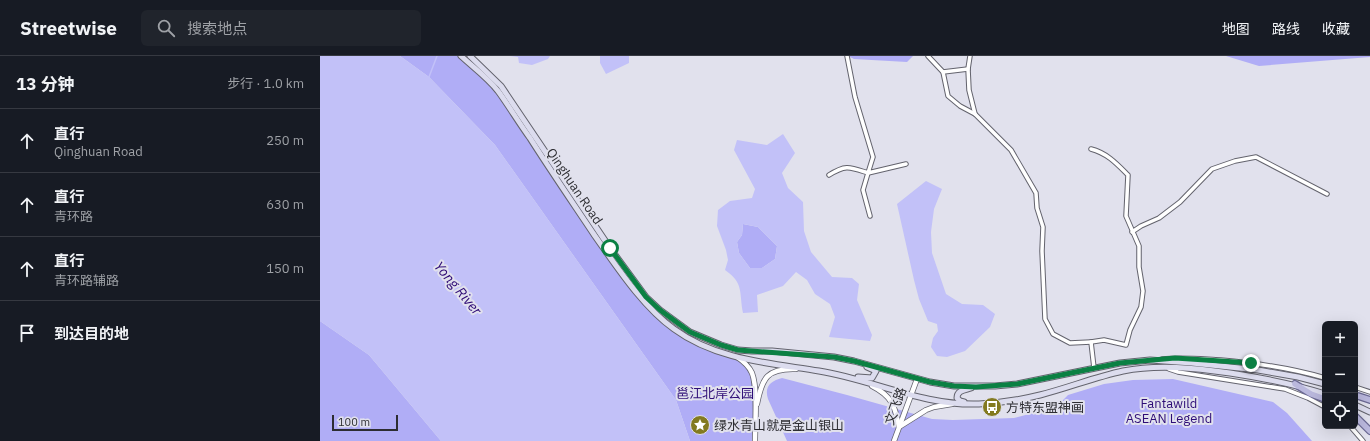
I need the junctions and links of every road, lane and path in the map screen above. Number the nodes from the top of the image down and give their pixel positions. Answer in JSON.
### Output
{"nodes":[{"id":1,"x":461,"y":56,"type":"edge"},
{"id":2,"x":470,"y":56,"type":"edge"},
{"id":3,"x":847,"y":56,"type":"edge"},
{"id":4,"x":928,"y":56,"type":"edge"},
{"id":5,"x":970,"y":56,"type":"edge"},
{"id":6,"x":968,"y":69,"type":"junction"},
{"id":7,"x":943,"y":72,"type":"junction"},
{"id":8,"x":975,"y":114,"type":"junction"},
{"id":9,"x":1091,"y":149,"type":"dead end"},
{"id":10,"x":906,"y":164,"type":"dead end"},
{"id":11,"x":868,"y":173,"type":"junction"},
{"id":12,"x":829,"y":175,"type":"dead end"},
{"id":13,"x":1327,"y":194,"type":"dead end"},
{"id":14,"x":870,"y":216,"type":"dead end"},
{"id":15,"x":1132,"y":232,"type":"junction"},
{"id":16,"x":1091,"y":342,"type":"junction"},
{"id":17,"x":737,"y":357,"type":"junction"},
{"id":18,"x":1150,"y":360,"type":"junction"},
{"id":19,"x":854,"y":361,"type":"junction"},
{"id":20,"x":1094,"y":368,"type":"junction"},
{"id":21,"x":1166,"y":368,"type":"junction"},
{"id":22,"x":810,"y":370,"type":"junction"},
{"id":23,"x":849,"y":377,"type":"junction"},
{"id":24,"x":1322,"y":377,"type":"edge"},
{"id":25,"x":917,"y":379,"type":"junction"},
{"id":26,"x":866,"y":382,"type":"junction"},
{"id":27,"x":1322,"y":383,"type":"edge"},
{"id":28,"x":1295,"y":384,"type":"junction"},
{"id":29,"x":976,"y":387,"type":"junction"},
{"id":30,"x":1358,"y":388,"type":"edge"},
{"id":31,"x":1370,"y":392,"type":"edge"},
{"id":32,"x":1322,"y":393,"type":"edge"},
{"id":33,"x":911,"y":395,"type":"junction"},
{"id":34,"x":1358,"y":397,"type":"edge"},
{"id":35,"x":1322,"y":398,"type":"edge"},
{"id":36,"x":1370,"y":401,"type":"edge"},
{"id":37,"x":954,"y":403,"type":"junction"},
{"id":38,"x":977,"y":404,"type":"junction"},
{"id":39,"x":1322,"y":405,"type":"edge"},
{"id":40,"x":1358,"y":406,"type":"edge"},
{"id":41,"x":756,"y":410,"type":"junction"},
{"id":42,"x":1370,"y":412,"type":"edge"},
{"id":43,"x":1358,"y":419,"type":"edge"},
{"id":44,"x":899,"y":427,"type":"junction"},
{"id":45,"x":1353,"y":429,"type":"edge"},
{"id":46,"x":1370,"y":431,"type":"edge"},
{"id":47,"x":755,"y":441,"type":"edge"},
{"id":48,"x":894,"y":441,"type":"edge"},
{"id":49,"x":1363,"y":441,"type":"edge"}],
"edges":[{"from":1,"to":17,"type":"main road","name":"Qinghuan Road"},
{"from":2,"to":19,"type":"main road","name":"Qinghuan Road"},
{"from":3,"to":11,"type":"street"},
{"from":4,"to":7,"type":"street"},
{"from":5,"to":6,"type":"street"},
{"from":6,"to":7,"type":"street"},
{"from":6,"to":8,"type":"street"},
{"from":7,"to":8,"type":"street"},
{"from":8,"to":16,"type":"street"},
{"from":9,"to":15,"type":"street"},
{"from":10,"to":11,"type":"street"},
{"from":11,"to":12,"type":"street"},
{"from":11,"to":14,"type":"street"},
{"from":13,"to":15,"type":"street"},
{"from":15,"to":16,"type":"street"},
{"from":16,"to":20,"type":"street"},
{"from":17,"to":22,"type":"main road","name":"Qinghuan Road"},
{"from":17,"to":41,"type":"street"},
{"from":18,"to":20,"type":"main road"},
{"from":18,"to":24,"type":"street"},
{"from":18,"to":27,"type":"main road"},
{"from":19,"to":23,"type":"main road"},
{"from":19,"to":25,"type":"main road"},
{"from":20,"to":29,"type":"main road"},
{"from":21,"to":28,"type":"main road"},
{"from":21,"to":38,"type":"main road"},
{"from":21,"to":39,"type":"street"},
{"from":22,"to":23,"type":"main road","name":"Qinghuan Road"},
{"from":22,"to":41,"type":"street"},
{"from":23,"to":26,"type":"main road"},
{"from":25,"to":29,"type":"main road"},
{"from":25,"to":33,"type":"street","name":"文飞路"},
{"from":26,"to":33,"type":"main road"},
{"from":26,"to":44,"type":"street"},
{"from":28,"to":32,"type":"main road"},
{"from":28,"to":35,"type":"main road"},
{"from":29,"to":38,"type":"main road"},
{"from":30,"to":31,"type":"street"},
{"from":33,"to":37,"type":"main road"},
{"from":33,"to":44,"type":"street","name":"文飞路"},
{"from":34,"to":36,"type":"main road"},
{"from":37,"to":38,"type":"main road"},
{"from":37,"to":44,"type":"street"},
{"from":40,"to":42,"type":"main road"},
{"from":41,"to":47,"type":"street"},
{"from":43,"to":46,"type":"main road"},
{"from":44,"to":48,"type":"street","name":"文飞路"},
{"from":45,"to":49,"type":"street"}]}
